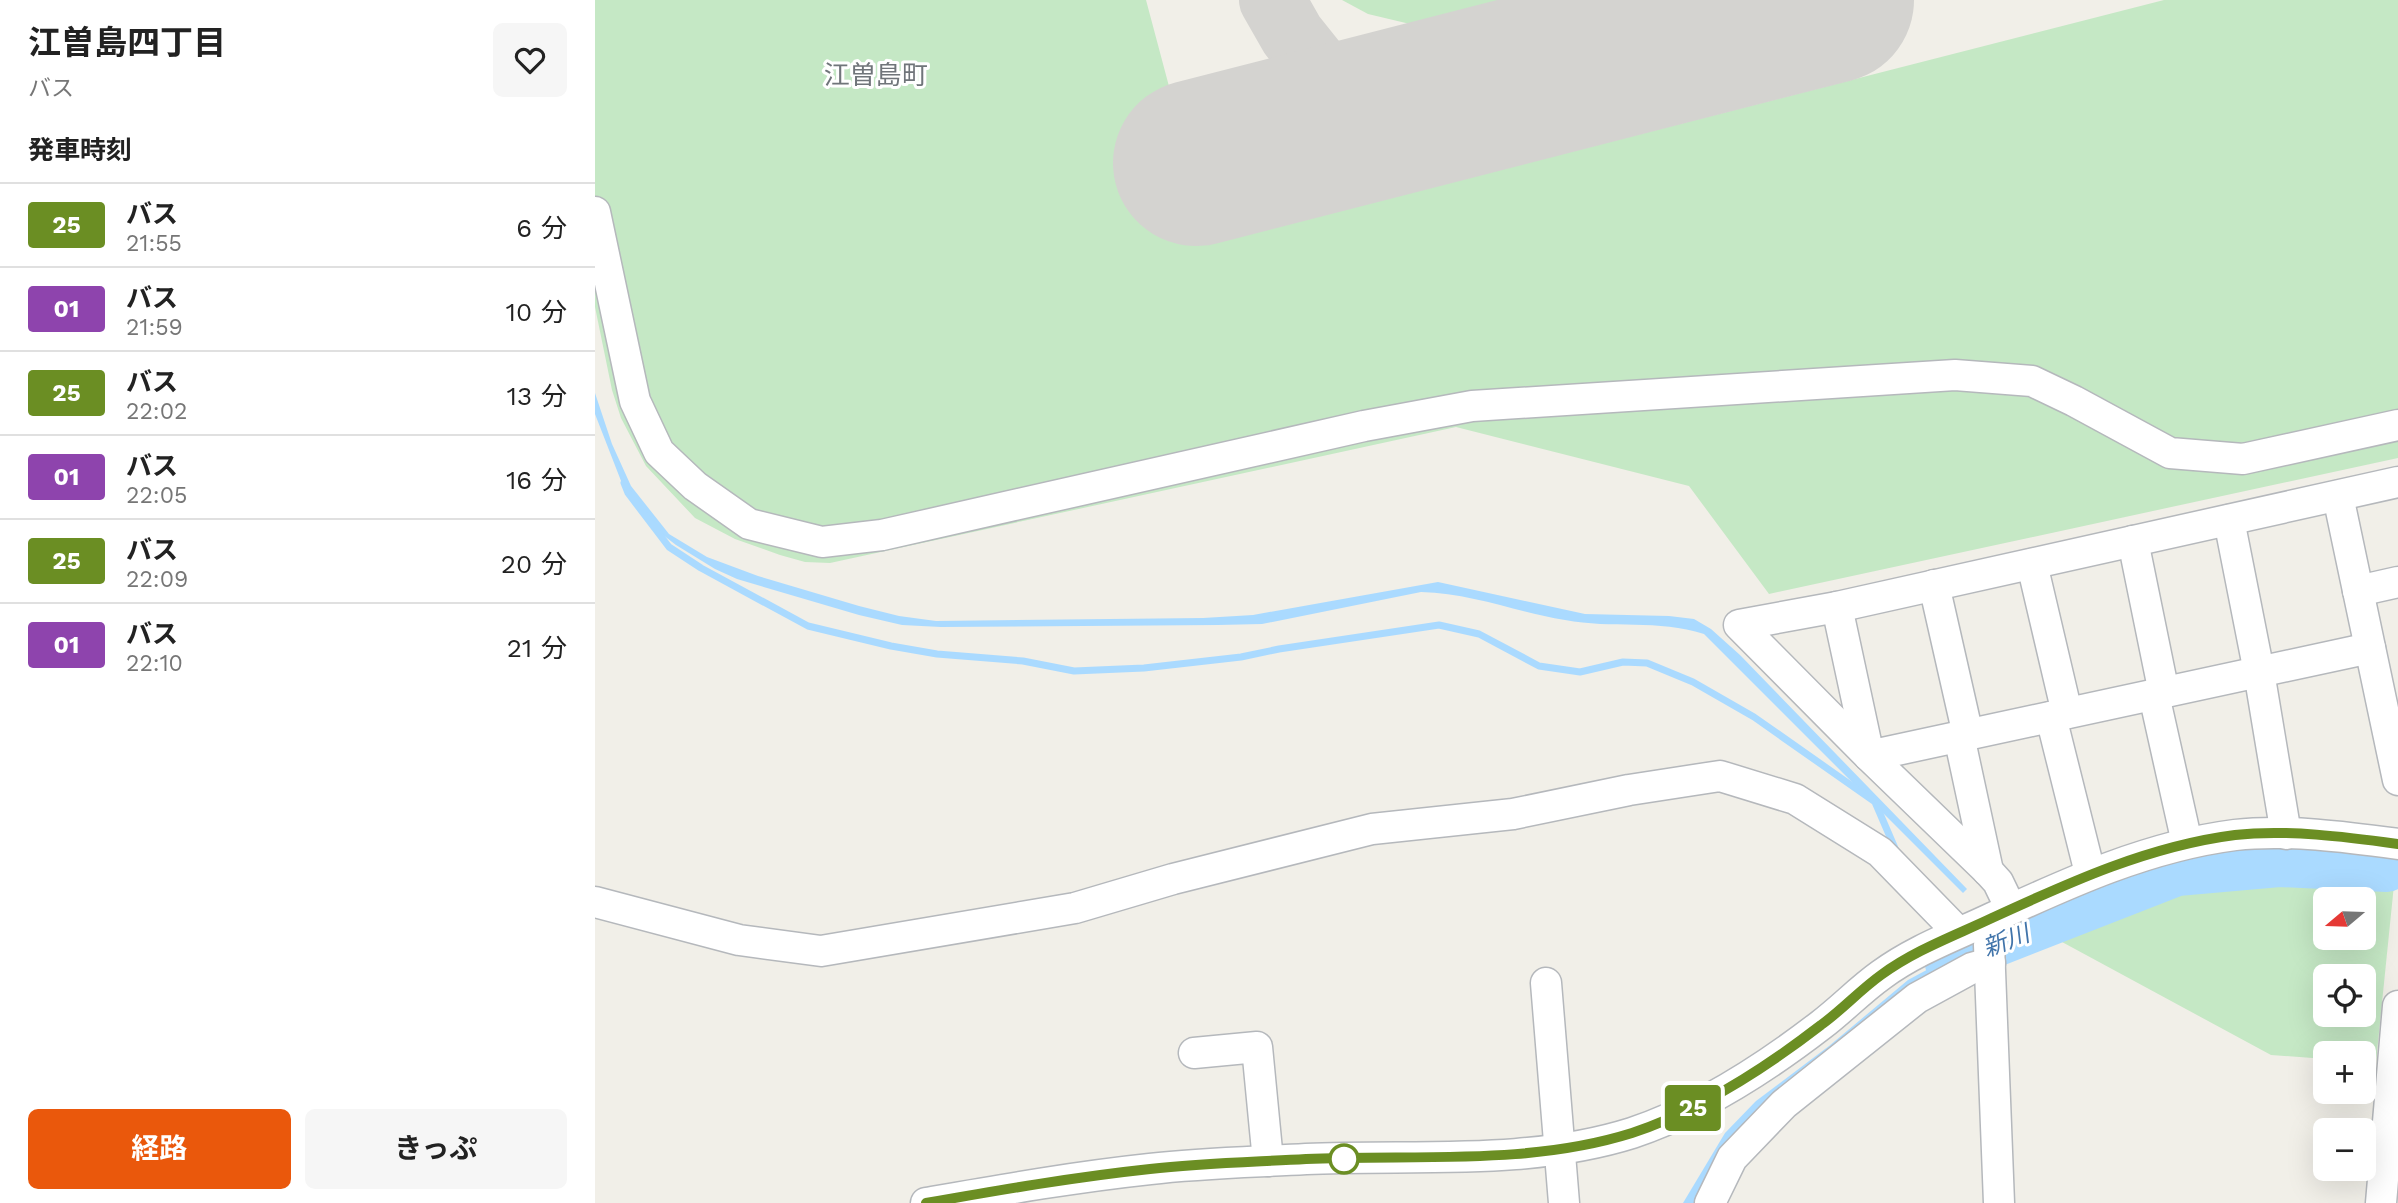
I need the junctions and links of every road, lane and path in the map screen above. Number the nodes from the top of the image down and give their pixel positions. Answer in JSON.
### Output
{"nodes":[{"id":1,"x":595,"y":212,"type":"edge"},
{"id":2,"x":2398,"y":425,"type":"edge"},
{"id":3,"x":2398,"y":482,"type":"edge"},
{"id":4,"x":2338,"y":496,"type":"junction"},
{"id":5,"x":2229,"y":520,"type":"junction"},
{"id":6,"x":2133,"y":541,"type":"junction"},
{"id":7,"x":2032,"y":564,"type":"junction"},
{"id":8,"x":2398,"y":582,"type":"edge"},
{"id":9,"x":1934,"y":585,"type":"junction"},
{"id":10,"x":2358,"y":591,"type":"junction"},
{"id":11,"x":1837,"y":607,"type":"junction"},
{"id":12,"x":2370,"y":648,"type":"junction"},
{"id":13,"x":2259,"y":672,"type":"junction"},
{"id":14,"x":2388,"y":682,"type":"edge"},
{"id":15,"x":2159,"y":694,"type":"junction"},
{"id":16,"x":2059,"y":715,"type":"junction"},
{"id":17,"x":1963,"y":736,"type":"junction"},
{"id":18,"x":1870,"y":756,"type":"junction"},
{"id":19,"x":2398,"y":780,"type":"edge"},
{"id":20,"x":2286,"y":834,"type":"junction"},
{"id":21,"x":2187,"y":843,"type":"junction"},
{"id":22,"x":2398,"y":844,"type":"edge"},
{"id":23,"x":1988,"y":871,"type":"junction"},
{"id":24,"x":2089,"y":873,"type":"junction"},
{"id":25,"x":595,"y":902,"type":"edge"},
{"id":26,"x":1999,"y":915,"type":"junction"},
{"id":27,"x":1958,"y":932,"type":"junction"},
{"id":28,"x":1990,"y":963,"type":"junction"},
{"id":29,"x":1546,"y":983,"type":"dead end"},
{"id":30,"x":2398,"y":1006,"type":"edge"},
{"id":31,"x":1194,"y":1053,"type":"dead end"},
{"id":32,"x":1559,"y":1150,"type":"junction"},
{"id":33,"x":1269,"y":1161,"type":"junction"},
{"id":34,"x":926,"y":1203,"type":"edge"},
{"id":35,"x":1564,"y":1203,"type":"edge"},
{"id":36,"x":1710,"y":1203,"type":"edge"},
{"id":37,"x":1999,"y":1203,"type":"edge"},
{"id":38,"x":2381,"y":1203,"type":"edge"}],
"edges":[{"from":1,"to":2,"type":"street"},
{"from":3,"to":4,"type":"street"},
{"from":4,"to":5,"type":"street"},
{"from":4,"to":10,"type":"street"},
{"from":5,"to":6,"type":"street"},
{"from":5,"to":13,"type":"street"},
{"from":6,"to":7,"type":"street"},
{"from":6,"to":15,"type":"street"},
{"from":7,"to":9,"type":"street"},
{"from":7,"to":16,"type":"street"},
{"from":8,"to":10,"type":"street"},
{"from":9,"to":11,"type":"street"},
{"from":9,"to":17,"type":"street"},
{"from":10,"to":12,"type":"street"},
{"from":11,"to":18,"type":"street"},
{"from":11,"to":18,"type":"street"},
{"from":12,"to":13,"type":"street"},
{"from":12,"to":14,"type":"street"},
{"from":13,"to":15,"type":"street"},
{"from":13,"to":20,"type":"street"},
{"from":14,"to":19,"type":"street"},
{"from":15,"to":16,"type":"street"},
{"from":15,"to":21,"type":"street"},
{"from":16,"to":17,"type":"street"},
{"from":16,"to":24,"type":"street"},
{"from":17,"to":18,"type":"street"},
{"from":17,"to":23,"type":"street"},
{"from":18,"to":23,"type":"street"},
{"from":20,"to":21,"type":"street"},
{"from":20,"to":22,"type":"street"},
{"from":21,"to":24,"type":"street"},
{"from":23,"to":26,"type":"street"},
{"from":24,"to":26,"type":"street"},
{"from":25,"to":27,"type":"street"},
{"from":26,"to":27,"type":"street"},
{"from":26,"to":28,"type":"street"},
{"from":27,"to":32,"type":"street"},
{"from":28,"to":36,"type":"street"},
{"from":28,"to":37,"type":"street"},
{"from":29,"to":32,"type":"street"},
{"from":30,"to":38,"type":"street"},
{"from":31,"to":33,"type":"street"},
{"from":32,"to":33,"type":"street"},
{"from":32,"to":35,"type":"street"},
{"from":33,"to":34,"type":"street"}]}
